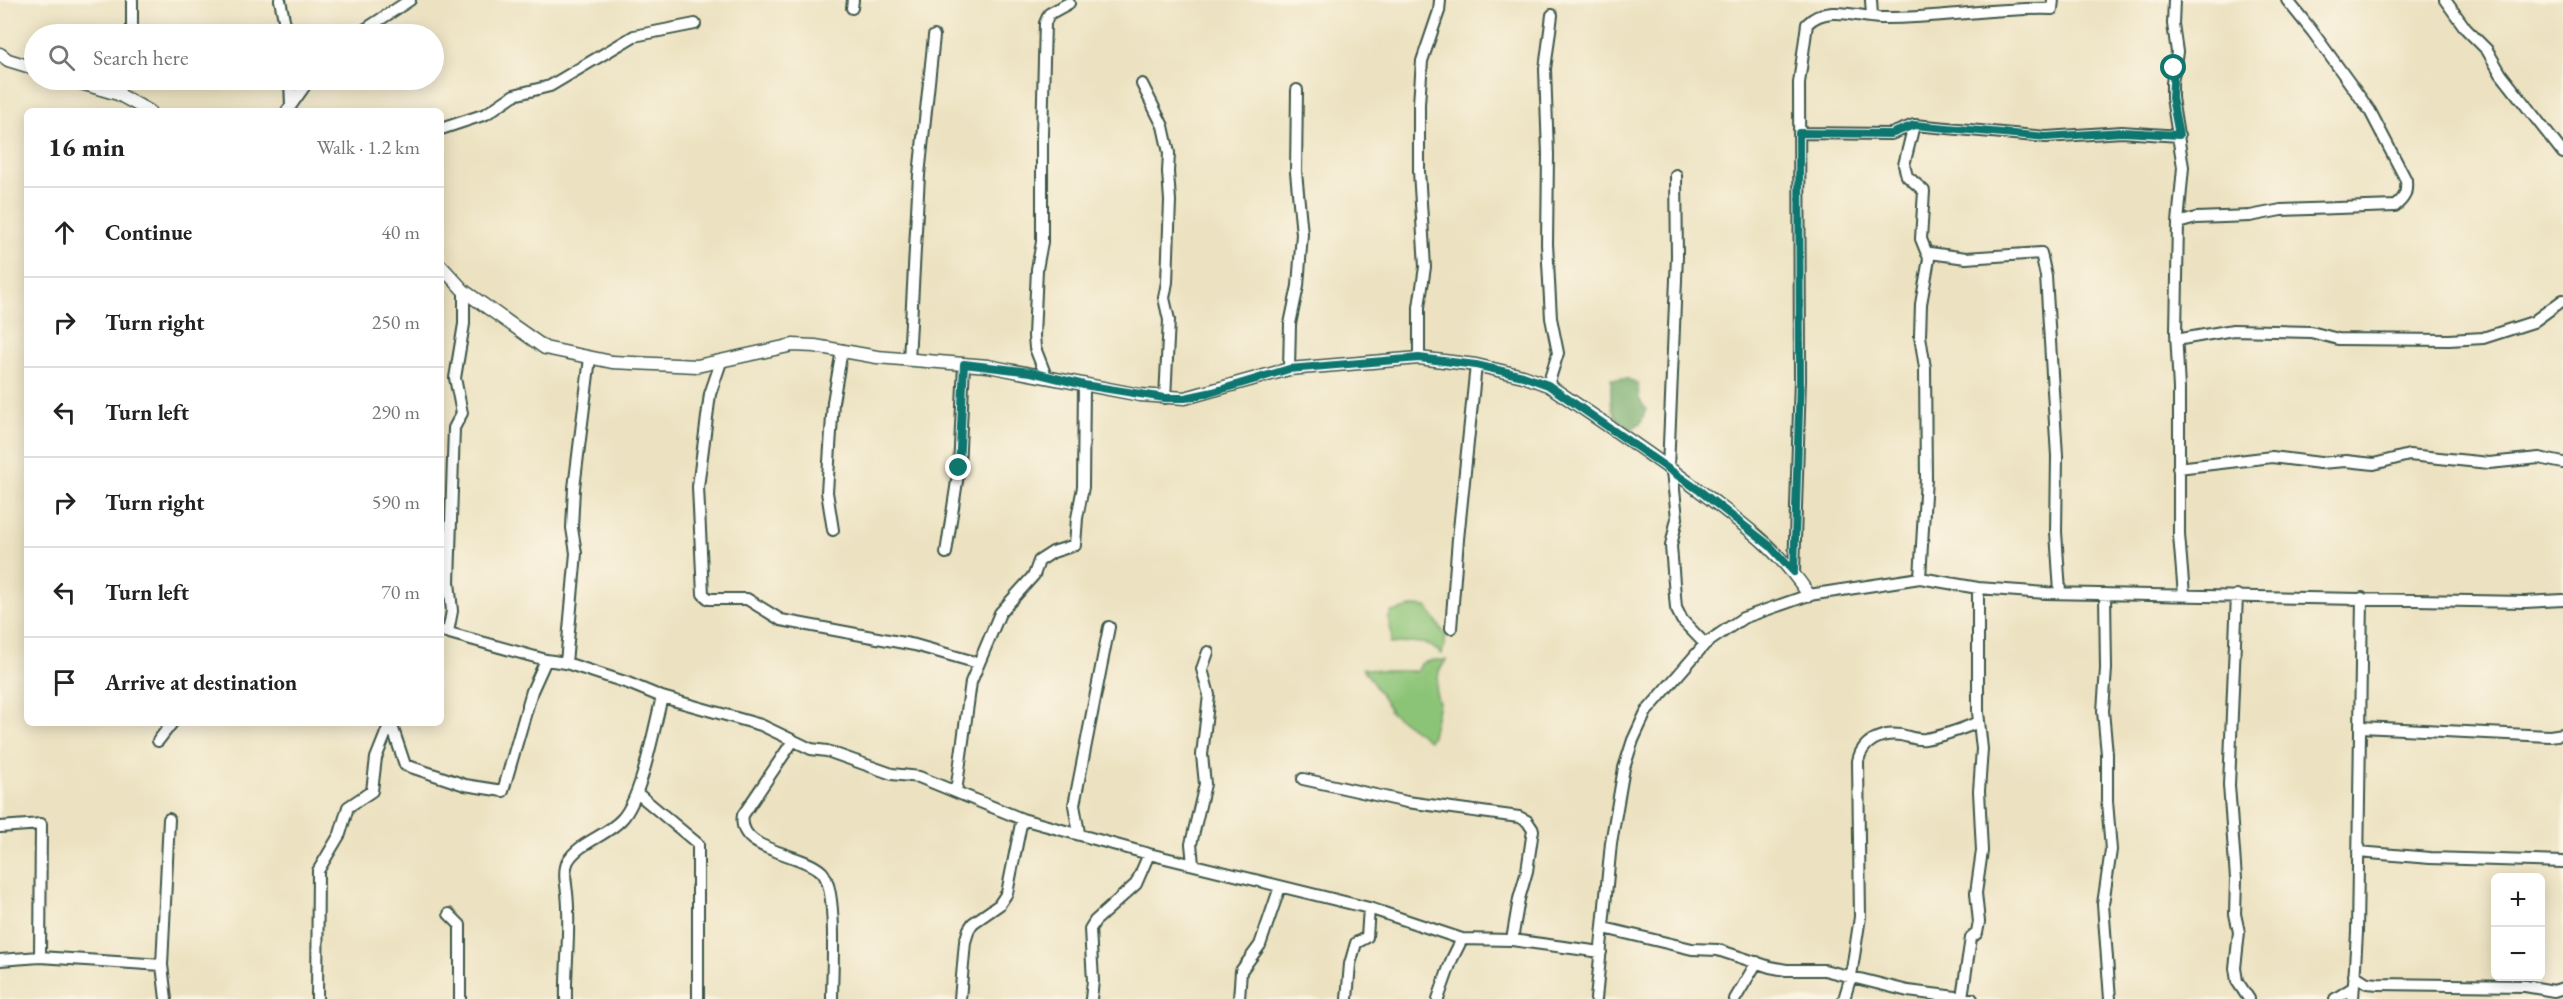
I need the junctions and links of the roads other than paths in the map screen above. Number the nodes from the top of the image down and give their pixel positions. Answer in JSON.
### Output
{"nodes":[{"id":1,"x":132,"y":0,"type":"edge"},
{"id":2,"x":280,"y":0,"type":"edge"},
{"id":3,"x":410,"y":0,"type":"edge"},
{"id":4,"x":1440,"y":0,"type":"edge"},
{"id":5,"x":1871,"y":0,"type":"edge"},
{"id":6,"x":2053,"y":0,"type":"edge"},
{"id":7,"x":2174,"y":0,"type":"edge"},
{"id":8,"x":2287,"y":0,"type":"edge"},
{"id":9,"x":2445,"y":0,"type":"edge"},
{"id":10,"x":1069,"y":3,"type":"dead end"},
{"id":11,"x":1552,"y":15,"type":"dead end"},
{"id":12,"x":1872,"y":16,"type":"junction"},
{"id":13,"x":132,"y":24,"type":"edge"},
{"id":14,"x":284,"y":24,"type":"edge"},
{"id":15,"x":373,"y":24,"type":"edge"},
{"id":16,"x":695,"y":24,"type":"dead end"},
{"id":17,"x":934,"y":36,"type":"dead end"},
{"id":18,"x":0,"y":54,"type":"edge"},
{"id":19,"x":24,"y":65,"type":"edge"},
{"id":20,"x":1142,"y":84,"type":"dead end"},
{"id":21,"x":105,"y":90,"type":"edge"},
{"id":22,"x":119,"y":90,"type":"edge"},
{"id":23,"x":290,"y":90,"type":"edge"},
{"id":24,"x":302,"y":90,"type":"edge"},
{"id":25,"x":1298,"y":90,"type":"dead end"},
{"id":26,"x":118,"y":94,"type":"junction"},
{"id":27,"x":144,"y":108,"type":"edge"},
{"id":28,"x":289,"y":108,"type":"edge"},
{"id":29,"x":1914,"y":125,"type":"junction"},
{"id":30,"x":444,"y":128,"type":"edge"},
{"id":31,"x":1799,"y":133,"type":"junction"},
{"id":32,"x":2179,"y":135,"type":"junction"},
{"id":33,"x":2563,"y":153,"type":"edge"},
{"id":34,"x":1676,"y":174,"type":"dead end"},
{"id":35,"x":2178,"y":223,"type":"junction"},
{"id":36,"x":1930,"y":253,"type":"junction"},
{"id":37,"x":444,"y":274,"type":"edge"},
{"id":38,"x":464,"y":291,"type":"junction"},
{"id":39,"x":2563,"y":300,"type":"edge"},
{"id":40,"x":2176,"y":340,"type":"junction"},
{"id":41,"x":842,"y":350,"type":"junction"},
{"id":42,"x":590,"y":358,"type":"junction"},
{"id":43,"x":1419,"y":358,"type":"junction"},
{"id":44,"x":909,"y":360,"type":"junction"},
{"id":45,"x":721,"y":362,"type":"junction"},
{"id":46,"x":964,"y":364,"type":"junction"},
{"id":47,"x":1476,"y":365,"type":"junction"},
{"id":48,"x":1289,"y":369,"type":"junction"},
{"id":49,"x":1046,"y":376,"type":"junction"},
{"id":50,"x":1084,"y":385,"type":"junction"},
{"id":51,"x":1548,"y":385,"type":"junction"},
{"id":52,"x":1165,"y":398,"type":"junction"},
{"id":53,"x":2563,"y":463,"type":"edge"},
{"id":54,"x":2178,"y":468,"type":"junction"},
{"id":55,"x":1670,"y":469,"type":"junction"},
{"id":56,"x":833,"y":530,"type":"dead end"},
{"id":57,"x":946,"y":553,"type":"dead end"},
{"id":58,"x":1794,"y":572,"type":"junction"},
{"id":59,"x":1920,"y":578,"type":"junction"},
{"id":60,"x":1978,"y":588,"type":"junction"},
{"id":61,"x":2060,"y":592,"type":"junction"},
{"id":62,"x":2105,"y":594,"type":"junction"},
{"id":63,"x":1809,"y":596,"type":"junction"},
{"id":64,"x":2184,"y":596,"type":"junction"},
{"id":65,"x":2237,"y":596,"type":"junction"},
{"id":66,"x":2362,"y":598,"type":"junction"},
{"id":67,"x":2563,"y":600,"type":"edge"},
{"id":68,"x":1109,"y":627,"type":"dead end"},
{"id":69,"x":1451,"y":628,"type":"dead end"},
{"id":70,"x":444,"y":632,"type":"edge"},
{"id":71,"x":1705,"y":644,"type":"junction"},
{"id":72,"x":1208,"y":652,"type":"dead end"},
{"id":73,"x":546,"y":660,"type":"junction"},
{"id":74,"x":566,"y":663,"type":"junction"},
{"id":75,"x":978,"y":663,"type":"junction"},
{"id":76,"x":662,"y":697,"type":"junction"},
{"id":77,"x":1979,"y":722,"type":"junction"},
{"id":78,"x":170,"y":726,"type":"edge"},
{"id":79,"x":389,"y":726,"type":"edge"},
{"id":80,"x":391,"y":726,"type":"edge"},
{"id":81,"x":2361,"y":727,"type":"junction"},
{"id":82,"x":2563,"y":734,"type":"edge"},
{"id":83,"x":158,"y":741,"type":"dead end"},
{"id":84,"x":793,"y":741,"type":"junction"},
{"id":85,"x":1303,"y":778,"type":"dead end"},
{"id":86,"x":956,"y":792,"type":"junction"},
{"id":87,"x":637,"y":793,"type":"junction"},
{"id":88,"x":168,"y":819,"type":"dead end"},
{"id":89,"x":1023,"y":819,"type":"junction"},
{"id":90,"x":0,"y":827,"type":"edge"},
{"id":91,"x":1079,"y":833,"type":"junction"},
{"id":92,"x":2358,"y":852,"type":"junction"},
{"id":93,"x":1149,"y":854,"type":"junction"},
{"id":94,"x":2563,"y":862,"type":"edge"},
{"id":95,"x":1193,"y":864,"type":"junction"},
{"id":96,"x":1280,"y":886,"type":"junction"},
{"id":97,"x":1369,"y":908,"type":"junction"},
{"id":98,"x":449,"y":914,"type":"dead end"},
{"id":99,"x":1604,"y":928,"type":"junction"},
{"id":100,"x":1462,"y":939,"type":"junction"},
{"id":101,"x":1512,"y":940,"type":"junction"},
{"id":102,"x":1600,"y":952,"type":"junction"},
{"id":103,"x":40,"y":957,"type":"junction"},
{"id":104,"x":0,"y":960,"type":"edge"},
{"id":105,"x":1757,"y":962,"type":"junction"},
{"id":106,"x":162,"y":964,"type":"junction"},
{"id":107,"x":1846,"y":975,"type":"junction"},
{"id":108,"x":2354,"y":975,"type":"junction"},
{"id":109,"x":2354,"y":987,"type":"junction"},
{"id":110,"x":2563,"y":988,"type":"edge"},
{"id":111,"x":1967,"y":998,"type":"edge"},
{"id":112,"x":166,"y":999,"type":"edge"},
{"id":113,"x":317,"y":999,"type":"edge"},
{"id":114,"x":460,"y":999,"type":"edge"},
{"id":115,"x":566,"y":999,"type":"edge"},
{"id":116,"x":698,"y":999,"type":"edge"},
{"id":117,"x":832,"y":999,"type":"edge"},
{"id":118,"x":960,"y":999,"type":"edge"},
{"id":119,"x":1091,"y":999,"type":"edge"},
{"id":120,"x":1239,"y":999,"type":"edge"},
{"id":121,"x":1347,"y":999,"type":"edge"},
{"id":122,"x":1438,"y":999,"type":"edge"},
{"id":123,"x":1596,"y":999,"type":"edge"},
{"id":124,"x":1735,"y":999,"type":"edge"},
{"id":125,"x":1844,"y":999,"type":"edge"},
{"id":126,"x":2110,"y":999,"type":"edge"},
{"id":127,"x":2249,"y":999,"type":"edge"},
{"id":128,"x":2335,"y":999,"type":"edge"},
{"id":129,"x":2353,"y":999,"type":"edge"}],
"edges":[{"from":1,"to":13,"type":"street"},
{"from":2,"to":14,"type":"street"},
{"from":3,"to":15,"type":"street"},
{"from":4,"to":43,"type":"street"},
{"from":5,"to":12,"type":"street"},
{"from":6,"to":12,"type":"street"},
{"from":7,"to":32,"type":"street"},
{"from":8,"to":35,"type":"street"},
{"from":9,"to":33,"type":"street"},
{"from":10,"to":49,"type":"street"},
{"from":11,"to":51,"type":"street"},
{"from":12,"to":31,"type":"street"},
{"from":16,"to":30,"type":"street"},
{"from":17,"to":44,"type":"street"},
{"from":18,"to":19,"type":"street"},
{"from":20,"to":52,"type":"street"},
{"from":21,"to":26,"type":"street"},
{"from":22,"to":26,"type":"street"},
{"from":23,"to":28,"type":"street"},
{"from":24,"to":28,"type":"street"},
{"from":25,"to":48,"type":"street"},
{"from":26,"to":27,"type":"street"},
{"from":29,"to":31,"type":"street"},
{"from":29,"to":32,"type":"street"},
{"from":29,"to":36,"type":"street"},
{"from":31,"to":58,"type":"street"},
{"from":32,"to":35,"type":"street"},
{"from":34,"to":55,"type":"street"},
{"from":35,"to":40,"type":"street"},
{"from":36,"to":59,"type":"street"},
{"from":36,"to":61,"type":"street"},
{"from":37,"to":38,"type":"street"},
{"from":38,"to":42,"type":"street"},
{"from":38,"to":70,"type":"street"},
{"from":39,"to":40,"type":"street"},
{"from":40,"to":54,"type":"street"},
{"from":41,"to":44,"type":"street"},
{"from":41,"to":45,"type":"street"},
{"from":41,"to":56,"type":"street"},
{"from":42,"to":45,"type":"street"},
{"from":42,"to":74,"type":"street"},
{"from":43,"to":47,"type":"street"},
{"from":43,"to":48,"type":"street"},
{"from":44,"to":46,"type":"street"},
{"from":45,"to":75,"type":"street"},
{"from":46,"to":49,"type":"street"},
{"from":46,"to":57,"type":"street"},
{"from":47,"to":51,"type":"street"},
{"from":47,"to":69,"type":"street"},
{"from":48,"to":52,"type":"street"},
{"from":49,"to":50,"type":"street"},
{"from":50,"to":52,"type":"street"},
{"from":50,"to":75,"type":"street"},
{"from":51,"to":55,"type":"street"},
{"from":53,"to":54,"type":"street"},
{"from":54,"to":64,"type":"street"},
{"from":55,"to":58,"type":"street"},
{"from":55,"to":71,"type":"street"},
{"from":58,"to":63,"type":"street"},
{"from":59,"to":60,"type":"street"},
{"from":59,"to":63,"type":"street"},
{"from":60,"to":61,"type":"street"},
{"from":60,"to":77,"type":"street"},
{"from":61,"to":62,"type":"street"},
{"from":62,"to":64,"type":"street"},
{"from":62,"to":126,"type":"street"},
{"from":63,"to":71,"type":"street"},
{"from":64,"to":65,"type":"street"},
{"from":65,"to":66,"type":"street"},
{"from":65,"to":127,"type":"street"},
{"from":66,"to":67,"type":"street"},
{"from":66,"to":81,"type":"street"},
{"from":68,"to":91,"type":"street"},
{"from":70,"to":73,"type":"street"},
{"from":71,"to":99,"type":"street"},
{"from":72,"to":95,"type":"street"},
{"from":73,"to":74,"type":"street"},
{"from":73,"to":80,"type":"street"},
{"from":74,"to":76,"type":"street"},
{"from":75,"to":86,"type":"street"},
{"from":76,"to":84,"type":"street"},
{"from":76,"to":87,"type":"street"},
{"from":77,"to":107,"type":"street"},
{"from":77,"to":111,"type":"street"},
{"from":78,"to":83,"type":"street"},
{"from":79,"to":113,"type":"street"},
{"from":81,"to":82,"type":"street"},
{"from":81,"to":92,"type":"street"},
{"from":84,"to":86,"type":"street"},
{"from":84,"to":117,"type":"street"},
{"from":85,"to":101,"type":"street"},
{"from":86,"to":89,"type":"street"},
{"from":87,"to":115,"type":"street"},
{"from":87,"to":116,"type":"street"},
{"from":88,"to":106,"type":"street"},
{"from":89,"to":91,"type":"street"},
{"from":89,"to":118,"type":"street"},
{"from":90,"to":103,"type":"street"},
{"from":91,"to":93,"type":"street"},
{"from":92,"to":94,"type":"street"},
{"from":92,"to":108,"type":"street"},
{"from":93,"to":95,"type":"street"},
{"from":93,"to":119,"type":"street"},
{"from":95,"to":96,"type":"street"},
{"from":96,"to":97,"type":"street"},
{"from":96,"to":120,"type":"street"},
{"from":97,"to":100,"type":"street"},
{"from":97,"to":121,"type":"street"},
{"from":98,"to":114,"type":"street"},
{"from":99,"to":102,"type":"street"},
{"from":99,"to":105,"type":"street"},
{"from":100,"to":101,"type":"street"},
{"from":100,"to":122,"type":"street"},
{"from":101,"to":102,"type":"street"},
{"from":102,"to":123,"type":"street"},
{"from":103,"to":104,"type":"street"},
{"from":103,"to":106,"type":"street"},
{"from":105,"to":107,"type":"street"},
{"from":105,"to":124,"type":"street"},
{"from":106,"to":112,"type":"street"},
{"from":107,"to":111,"type":"street"},
{"from":107,"to":125,"type":"street"},
{"from":108,"to":109,"type":"street"},
{"from":108,"to":110,"type":"street"},
{"from":109,"to":128,"type":"street"},
{"from":109,"to":129,"type":"street"}]}
